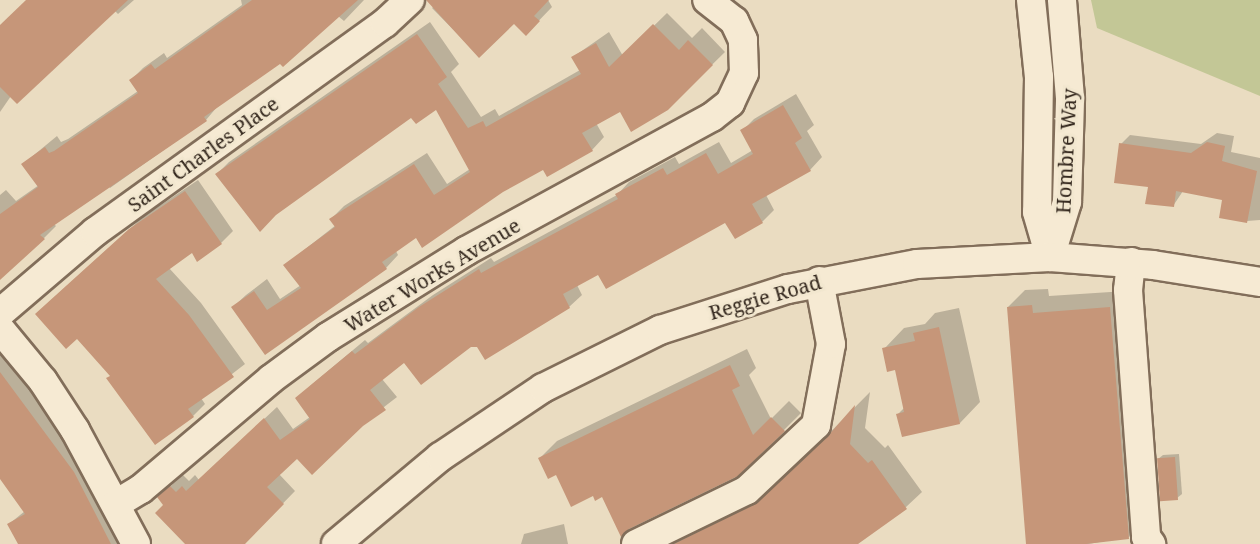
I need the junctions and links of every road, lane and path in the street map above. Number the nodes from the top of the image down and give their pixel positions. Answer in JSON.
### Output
{"nodes":[{"id":1,"x":410,"y":0,"type":"edge"},
{"id":2,"x":707,"y":0,"type":"edge"},
{"id":3,"x":1031,"y":0,"type":"edge"},
{"id":4,"x":1062,"y":0,"type":"edge"},
{"id":5,"x":1050,"y":257,"type":"junction"},
{"id":6,"x":1131,"y":262,"type":"junction"},
{"id":7,"x":819,"y":282,"type":"junction"},
{"id":8,"x":1260,"y":282,"type":"edge"},
{"id":9,"x":0,"y":313,"type":"edge"},
{"id":10,"x":0,"y":328,"type":"edge"},
{"id":11,"x":116,"y":504,"type":"junction"},
{"id":12,"x":136,"y":544,"type":"edge"},
{"id":13,"x":336,"y":544,"type":"edge"},
{"id":14,"x":636,"y":544,"type":"edge"},
{"id":15,"x":1151,"y":544,"type":"edge"}],
"edges":[{"from":1,"to":9,"type":"street","name":"Saint Charles Place"},
{"from":2,"to":11,"type":"street","name":"Water Works Avenue"},
{"from":3,"to":5,"type":"street","name":"Hombre Way"},
{"from":4,"to":5,"type":"street","name":"Hombre Way"},
{"from":5,"to":6,"type":"street","name":"Reggie Road"},
{"from":5,"to":7,"type":"street","name":"Reggie Road"},
{"from":6,"to":8,"type":"street","name":"Reggie Road"},
{"from":6,"to":15,"type":"street"},
{"from":7,"to":13,"type":"street","name":"Reggie Road"},
{"from":7,"to":14,"type":"street"},
{"from":10,"to":11,"type":"street"},
{"from":11,"to":12,"type":"street"}]}
